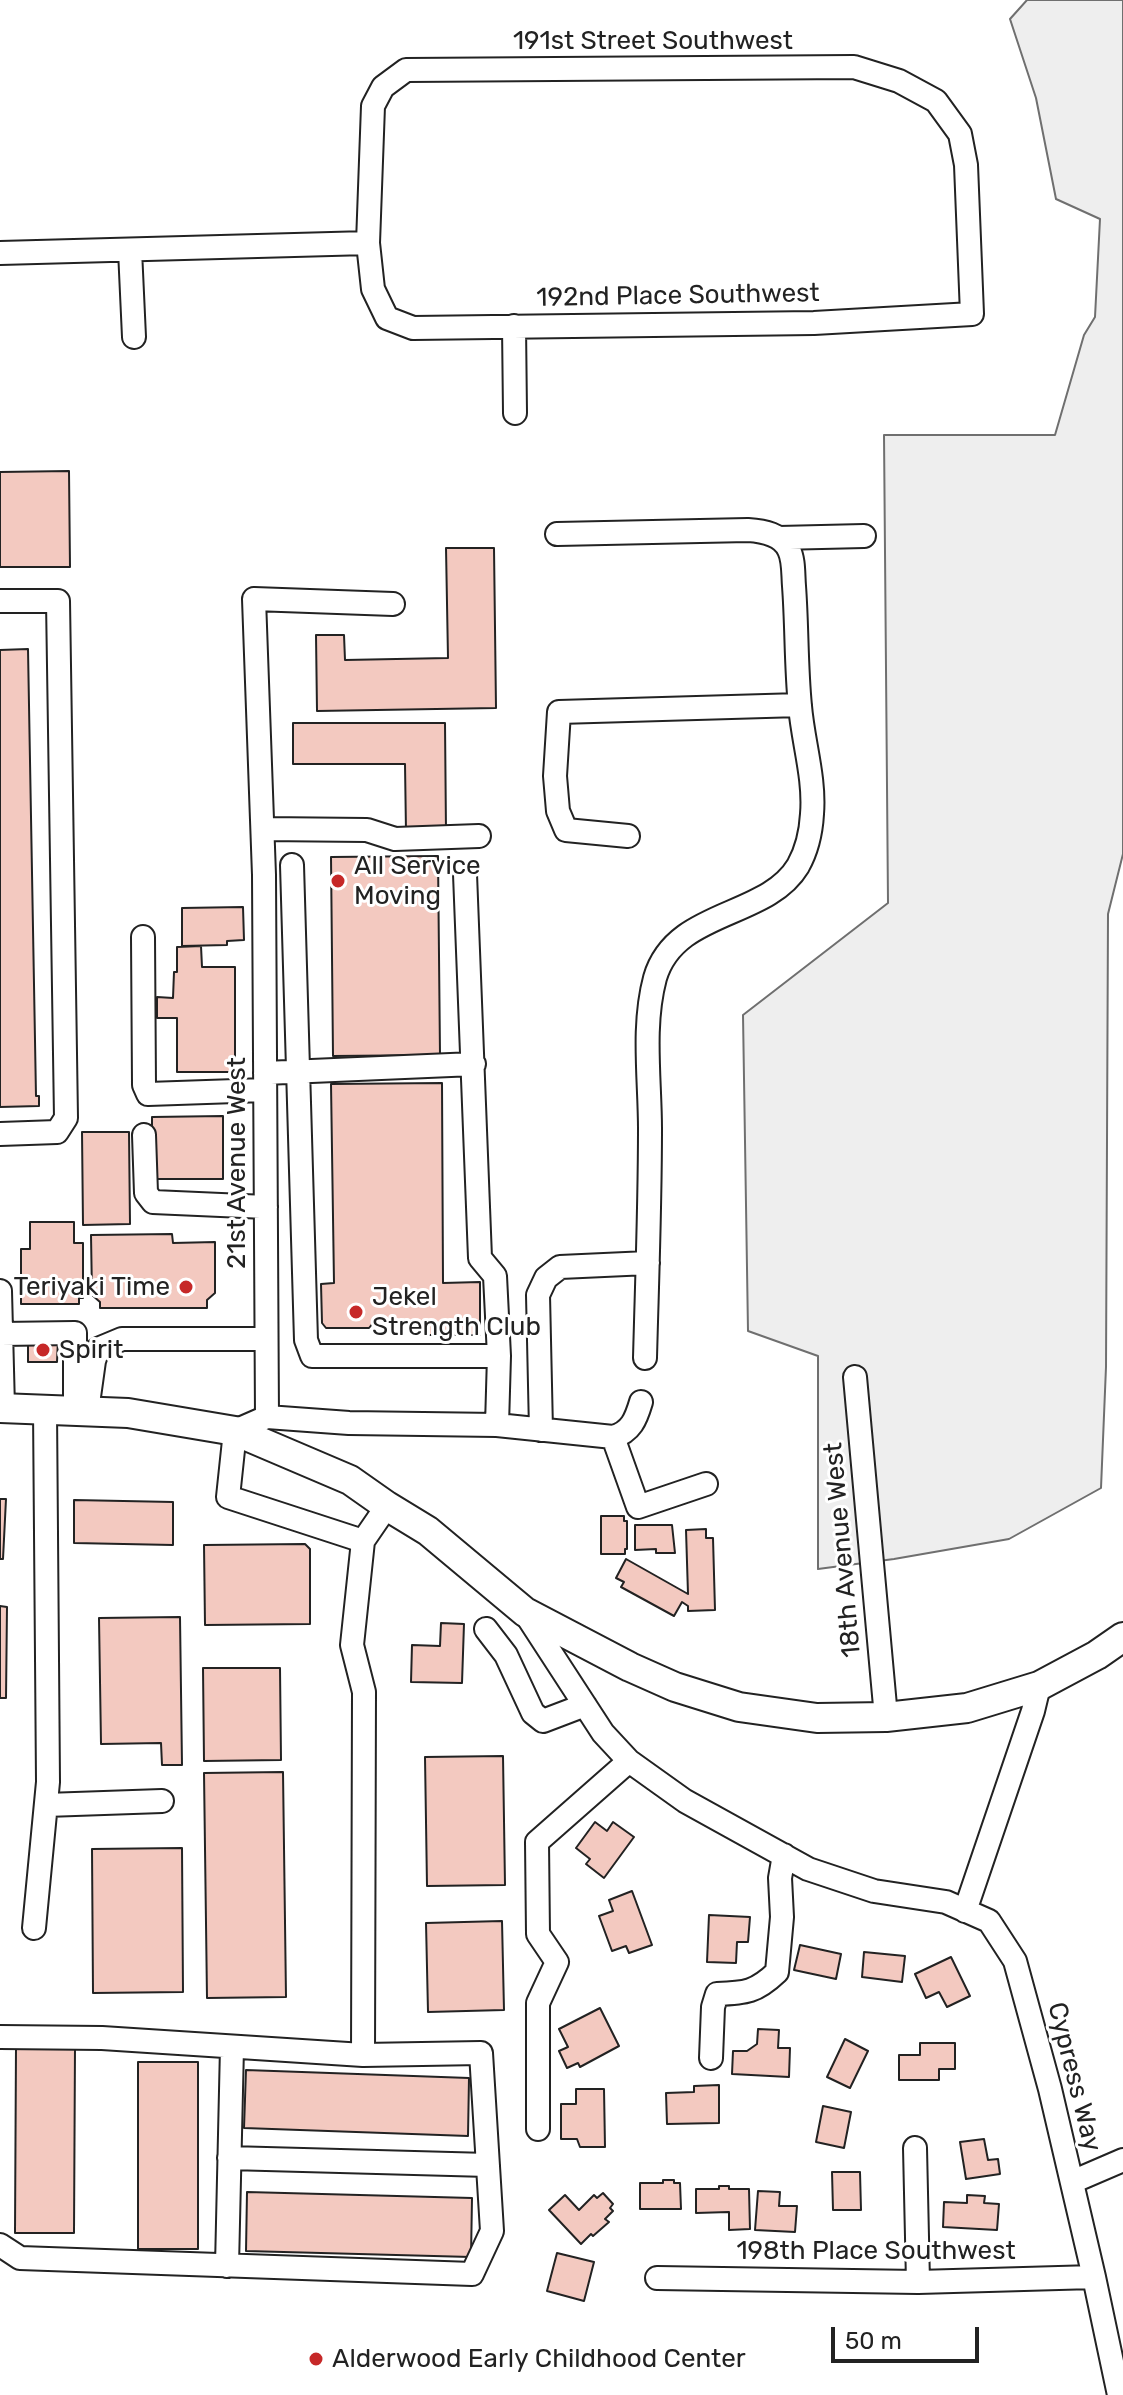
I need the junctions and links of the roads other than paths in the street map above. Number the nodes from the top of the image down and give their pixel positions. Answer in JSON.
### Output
{"nodes":[{"id":1,"x":368,"y":243,"type":"junction"},
{"id":2,"x":130,"y":250,"type":"junction"},
{"id":3,"x":0,"y":253,"type":"edge"},
{"id":4,"x":972,"y":314,"type":"joint"},
{"id":5,"x":514,"y":326,"type":"junction"},
{"id":6,"x":134,"y":337,"type":"dead end"},
{"id":7,"x":515,"y":413,"type":"dead end"},
{"id":8,"x":557,"y":534,"type":"dead end"},
{"id":9,"x":864,"y":536,"type":"dead end"},
{"id":10,"x":779,"y":538,"type":"junction"},
{"id":11,"x":0,"y":601,"type":"edge"},
{"id":12,"x":393,"y":604,"type":"dead end"},
{"id":13,"x":800,"y":705,"type":"junction"},
{"id":14,"x":263,"y":829,"type":"junction"},
{"id":15,"x":479,"y":836,"type":"dead end"},
{"id":16,"x":628,"y":836,"type":"dead end"},
{"id":17,"x":292,"y":865,"type":"dead end"},
{"id":18,"x":465,"y":874,"type":"dead end"},
{"id":19,"x":143,"y":937,"type":"dead end"},
{"id":20,"x":474,"y":1064,"type":"junction"},
{"id":21,"x":298,"y":1070,"type":"junction"},
{"id":22,"x":265,"y":1082,"type":"junction"},
{"id":23,"x":0,"y":1134,"type":"edge"},
{"id":24,"x":144,"y":1135,"type":"dead end"},
{"id":25,"x":266,"y":1207,"type":"junction"},
{"id":26,"x":648,"y":1263,"type":"junction"},
{"id":27,"x":304,"y":1279,"type":"junction"},
{"id":28,"x":266,"y":1280,"type":"junction"},
{"id":29,"x":0,"y":1291,"type":"edge"},
{"id":30,"x":1,"y":1334,"type":"edge"},
{"id":31,"x":266,"y":1339,"type":"junction"},
{"id":32,"x":499,"y":1356,"type":"junction"},
{"id":33,"x":645,"y":1358,"type":"dead end"},
{"id":34,"x":855,"y":1377,"type":"dead end"},
{"id":35,"x":641,"y":1402,"type":"dead end"},
{"id":36,"x":2,"y":1408,"type":"edge"},
{"id":37,"x":45,"y":1409,"type":"junction"},
{"id":38,"x":81,"y":1411,"type":"junction"},
{"id":39,"x":267,"y":1417,"type":"junction"},
{"id":40,"x":497,"y":1425,"type":"junction"},
{"id":41,"x":541,"y":1430,"type":"junction"},
{"id":42,"x":235,"y":1431,"type":"junction"},
{"id":43,"x":613,"y":1437,"type":"junction"},
{"id":44,"x":706,"y":1484,"type":"dead end"},
{"id":45,"x":387,"y":1506,"type":"junction"},
{"id":46,"x":363,"y":1541,"type":"junction"},
{"id":47,"x":525,"y":1612,"type":"junction"},
{"id":48,"x":486,"y":1629,"type":"dead end"},
{"id":49,"x":1123,"y":1637,"type":"edge"},
{"id":50,"x":1039,"y":1686,"type":"junction"},
{"id":51,"x":585,"y":1705,"type":"junction"},
{"id":52,"x":886,"y":1717,"type":"junction"},
{"id":53,"x":629,"y":1761,"type":"junction"},
{"id":54,"x":162,"y":1801,"type":"dead end"},
{"id":55,"x":46,"y":1805,"type":"junction"},
{"id":56,"x":784,"y":1855,"type":"junction"},
{"id":57,"x":965,"y":1911,"type":"junction"},
{"id":58,"x":34,"y":1928,"type":"dead end"},
{"id":59,"x":0,"y":2037,"type":"edge"},
{"id":60,"x":232,"y":2047,"type":"junction"},
{"id":61,"x":363,"y":2055,"type":"junction"},
{"id":62,"x":711,"y":2058,"type":"dead end"},
{"id":63,"x":538,"y":2129,"type":"dead end"},
{"id":64,"x":915,"y":2148,"type":"dead end"},
{"id":65,"x":229,"y":2158,"type":"junction"},
{"id":66,"x":1123,"y":2160,"type":"edge"},
{"id":67,"x":488,"y":2165,"type":"junction"},
{"id":68,"x":1072,"y":2182,"type":"junction"},
{"id":69,"x":0,"y":2245,"type":"edge"},
{"id":70,"x":227,"y":2266,"type":"junction"},
{"id":71,"x":1094,"y":2277,"type":"junction"},
{"id":72,"x":657,"y":2278,"type":"dead end"},
{"id":73,"x":918,"y":2282,"type":"junction"},
{"id":74,"x":1119,"y":2395,"type":"edge"}],
"edges":[{"from":1,"to":2,"type":"street"},
{"from":1,"to":4,"type":"street","name":"191st Street Southwest"},
{"from":1,"to":5,"type":"street","name":"192nd Place Southwest"},
{"from":2,"to":3,"type":"street"},
{"from":2,"to":6,"type":"street"},
{"from":4,"to":5,"type":"street","name":"192nd Place Southwest"},
{"from":5,"to":7,"type":"street"},
{"from":8,"to":10,"type":"street"},
{"from":9,"to":10,"type":"street"},
{"from":10,"to":13,"type":"street"},
{"from":11,"to":23,"type":"street"},
{"from":12,"to":14,"type":"street","name":"21st Avenue West"},
{"from":13,"to":16,"type":"street"},
{"from":13,"to":26,"type":"street"},
{"from":14,"to":15,"type":"street"},
{"from":14,"to":22,"type":"street","name":"21st Avenue West"},
{"from":17,"to":21,"type":"street"},
{"from":18,"to":20,"type":"street"},
{"from":19,"to":22,"type":"street"},
{"from":20,"to":21,"type":"street"},
{"from":20,"to":32,"type":"street"},
{"from":21,"to":22,"type":"street"},
{"from":21,"to":27,"type":"street"},
{"from":22,"to":25,"type":"street","name":"21st Avenue West"},
{"from":24,"to":25,"type":"street"},
{"from":25,"to":28,"type":"street","name":"21st Avenue West"},
{"from":26,"to":33,"type":"street"},
{"from":26,"to":41,"type":"street"},
{"from":27,"to":28,"type":"street"},
{"from":27,"to":32,"type":"street"},
{"from":28,"to":31,"type":"street","name":"21st Avenue West"},
{"from":29,"to":30,"type":"street"},
{"from":30,"to":36,"type":"street"},
{"from":30,"to":38,"type":"street"},
{"from":31,"to":38,"type":"street"},
{"from":31,"to":39,"type":"street","name":"21st Avenue West"},
{"from":32,"to":40,"type":"street"},
{"from":34,"to":52,"type":"street","name":"18th Avenue West"},
{"from":35,"to":43,"type":"street"},
{"from":36,"to":37,"type":"main road"},
{"from":37,"to":38,"type":"main road"},
{"from":37,"to":55,"type":"street"},
{"from":38,"to":42,"type":"main road"},
{"from":39,"to":40,"type":"street"},
{"from":39,"to":42,"type":"street"},
{"from":40,"to":41,"type":"street"},
{"from":41,"to":43,"type":"street"},
{"from":42,"to":45,"type":"main road"},
{"from":42,"to":46,"type":"street"},
{"from":43,"to":44,"type":"street"},
{"from":45,"to":46,"type":"street"},
{"from":45,"to":47,"type":"main road"},
{"from":46,"to":61,"type":"street"},
{"from":47,"to":51,"type":"street"},
{"from":47,"to":52,"type":"main road"},
{"from":48,"to":51,"type":"street"},
{"from":49,"to":50,"type":"main road"},
{"from":50,"to":52,"type":"main road"},
{"from":50,"to":57,"type":"street"},
{"from":51,"to":53,"type":"street"},
{"from":53,"to":56,"type":"street"},
{"from":53,"to":63,"type":"street"},
{"from":54,"to":55,"type":"street"},
{"from":55,"to":58,"type":"street"},
{"from":56,"to":57,"type":"street"},
{"from":56,"to":62,"type":"street"},
{"from":57,"to":68,"type":"street","name":"Cypress Way"},
{"from":59,"to":60,"type":"street"},
{"from":60,"to":61,"type":"street"},
{"from":60,"to":65,"type":"street"},
{"from":61,"to":67,"type":"street"},
{"from":64,"to":73,"type":"street"},
{"from":65,"to":67,"type":"street"},
{"from":65,"to":70,"type":"street"},
{"from":66,"to":68,"type":"street"},
{"from":67,"to":70,"type":"street"},
{"from":68,"to":71,"type":"street","name":"Cypress Way"},
{"from":69,"to":70,"type":"street"},
{"from":71,"to":73,"type":"street","name":"198th Place Southwest"},
{"from":71,"to":74,"type":"street","name":"Cypress Way"},
{"from":72,"to":73,"type":"street","name":"198th Place Southwest"}]}
